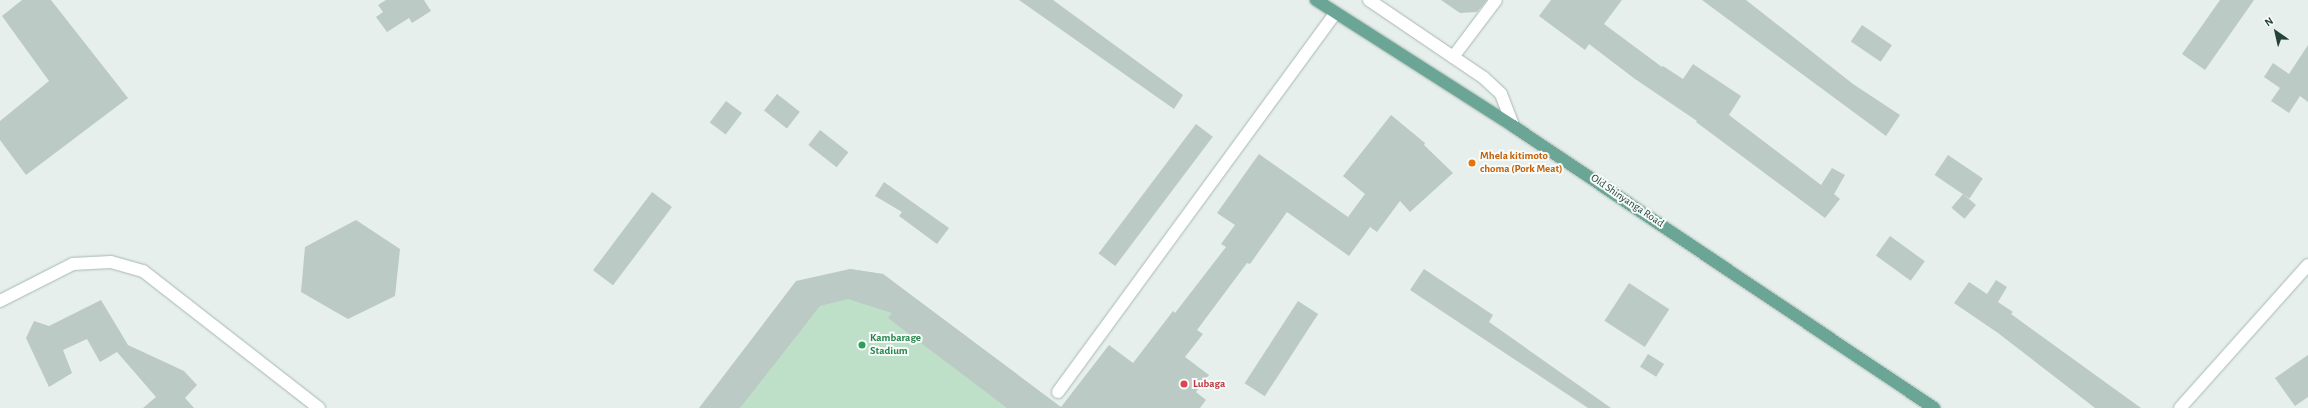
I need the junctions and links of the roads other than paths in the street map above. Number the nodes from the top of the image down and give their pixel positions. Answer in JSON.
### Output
{"nodes":[{"id":1,"x":1316,"y":0,"type":"edge"},
{"id":2,"x":1369,"y":0,"type":"edge"},
{"id":3,"x":1496,"y":0,"type":"edge"},
{"id":4,"x":1335,"y":13,"type":"junction"},
{"id":5,"x":1453,"y":57,"type":"junction"},
{"id":6,"x":1513,"y":126,"type":"junction"},
{"id":7,"x":2308,"y":265,"type":"edge"},
{"id":8,"x":0,"y":301,"type":"edge"},
{"id":9,"x":1058,"y":392,"type":"dead end"},
{"id":10,"x":319,"y":408,"type":"edge"},
{"id":11,"x":1934,"y":408,"type":"edge"},
{"id":12,"x":2180,"y":408,"type":"edge"}],
"edges":[{"from":1,"to":4,"type":"main road","name":"Old Shinyanga Road"},
{"from":2,"to":5,"type":"street"},
{"from":3,"to":5,"type":"street"},
{"from":4,"to":6,"type":"main road","name":"Old Shinyanga Road"},
{"from":4,"to":9,"type":"street"},
{"from":5,"to":6,"type":"street"},
{"from":6,"to":11,"type":"main road","name":"Old Shinyanga Road"},
{"from":7,"to":12,"type":"street"},
{"from":8,"to":10,"type":"street"}]}
